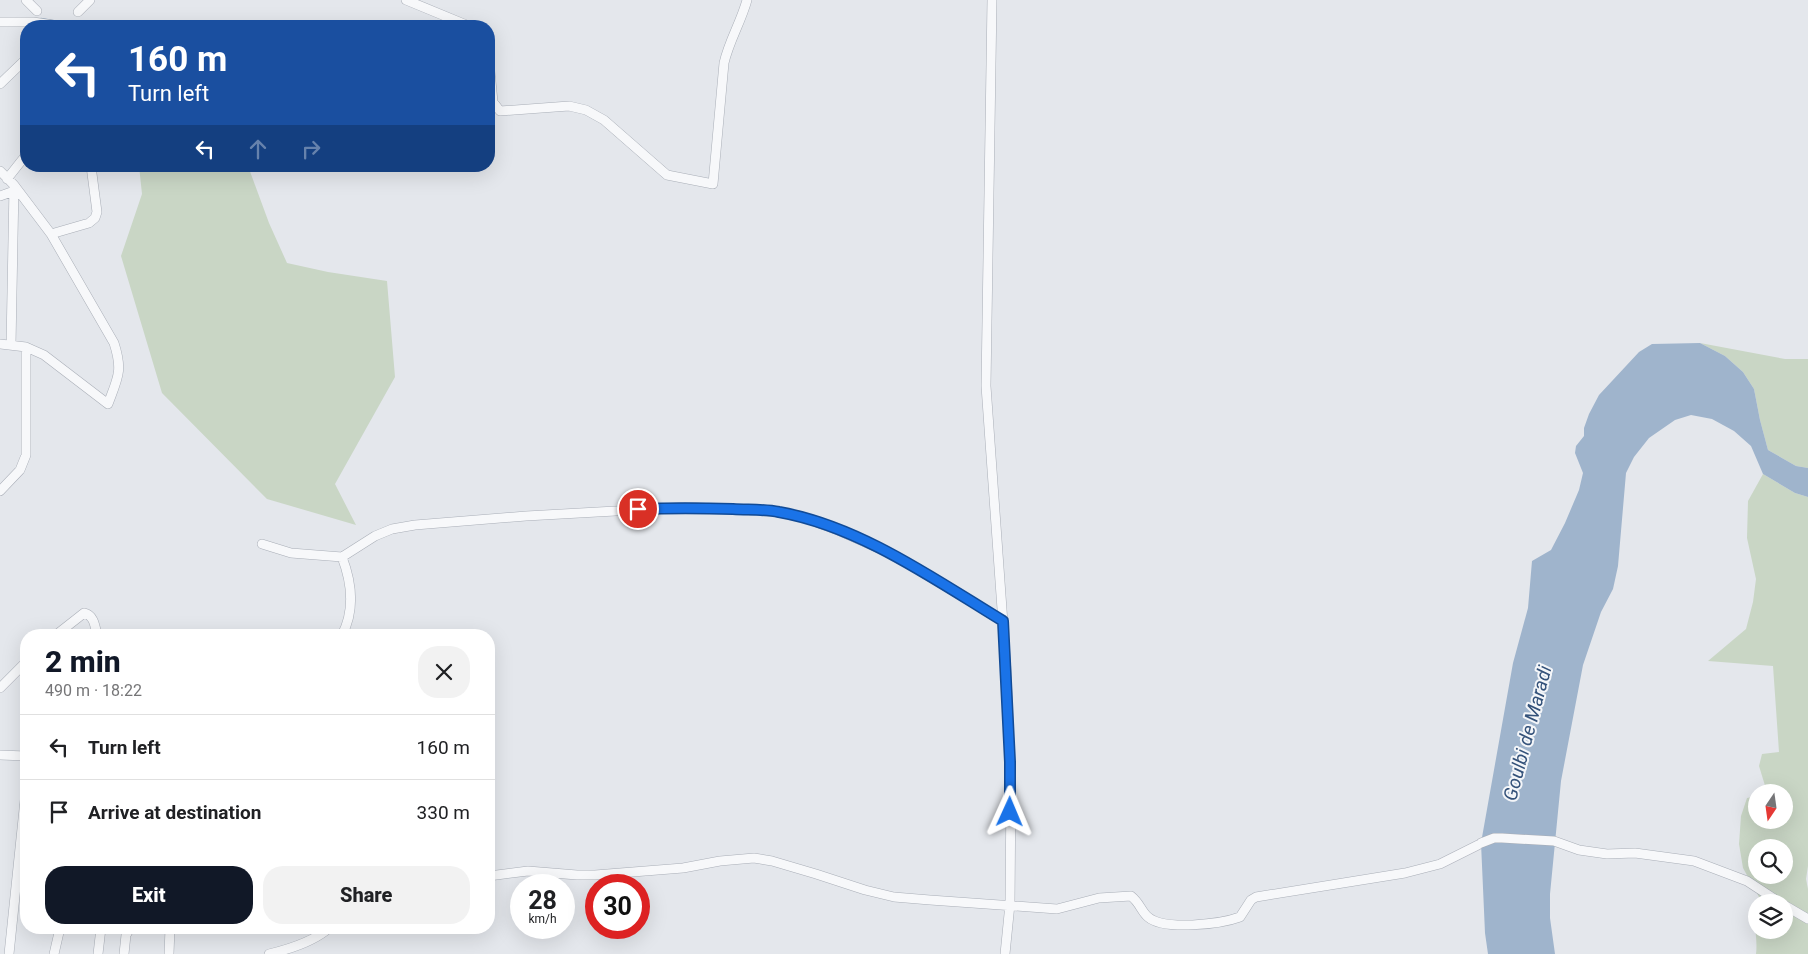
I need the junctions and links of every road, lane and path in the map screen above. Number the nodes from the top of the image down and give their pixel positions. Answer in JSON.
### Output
{"nodes":[{"id":1,"x":26,"y":0,"type":"edge"},
{"id":2,"x":90,"y":0,"type":"edge"},
{"id":3,"x":406,"y":0,"type":"edge"},
{"id":4,"x":747,"y":0,"type":"edge"},
{"id":5,"x":992,"y":0,"type":"edge"},
{"id":6,"x":37,"y":11,"type":"dead end"},
{"id":7,"x":78,"y":12,"type":"dead end"},
{"id":8,"x":454,"y":20,"type":"edge"},
{"id":9,"x":0,"y":22,"type":"edge"},
{"id":10,"x":20,"y":22,"type":"edge"},
{"id":11,"x":20,"y":65,"type":"edge"},
{"id":12,"x":0,"y":84,"type":"edge"},
{"id":13,"x":495,"y":106,"type":"edge"},
{"id":14,"x":20,"y":168,"type":"edge"},
{"id":15,"x":0,"y":171,"type":"edge"},
{"id":16,"x":92,"y":172,"type":"edge"},
{"id":17,"x":12,"y":185,"type":"junction"},
{"id":18,"x":0,"y":196,"type":"edge"},
{"id":19,"x":51,"y":234,"type":"junction"},
{"id":20,"x":0,"y":344,"type":"edge"},
{"id":21,"x":11,"y":345,"type":"junction"},
{"id":22,"x":26,"y":347,"type":"junction"},
{"id":23,"x":0,"y":491,"type":"edge"},
{"id":24,"x":262,"y":544,"type":"dead end"},
{"id":25,"x":342,"y":557,"type":"junction"},
{"id":26,"x":1003,"y":621,"type":"junction"},
{"id":27,"x":64,"y":629,"type":"edge"},
{"id":28,"x":96,"y":629,"type":"edge"},
{"id":29,"x":344,"y":629,"type":"edge"},
{"id":30,"x":20,"y":668,"type":"edge"},
{"id":31,"x":0,"y":688,"type":"edge"},
{"id":32,"x":0,"y":755,"type":"edge"},
{"id":33,"x":20,"y":756,"type":"edge"},
{"id":34,"x":20,"y":848,"type":"edge"},
{"id":35,"x":495,"y":875,"type":"edge"},
{"id":36,"x":1766,"y":894,"type":"edge"},
{"id":37,"x":1010,"y":904,"type":"junction"},
{"id":38,"x":1793,"y":910,"type":"edge"},
{"id":39,"x":1808,"y":919,"type":"edge"},
{"id":40,"x":59,"y":934,"type":"edge"},
{"id":41,"x":100,"y":934,"type":"edge"},
{"id":42,"x":127,"y":934,"type":"edge"},
{"id":43,"x":170,"y":934,"type":"edge"},
{"id":44,"x":321,"y":934,"type":"edge"},
{"id":45,"x":9,"y":954,"type":"edge"},
{"id":46,"x":54,"y":954,"type":"edge"},
{"id":47,"x":98,"y":954,"type":"edge"},
{"id":48,"x":124,"y":954,"type":"edge"},
{"id":49,"x":169,"y":954,"type":"edge"},
{"id":50,"x":269,"y":954,"type":"edge"},
{"id":51,"x":1005,"y":954,"type":"edge"}],
"edges":[{"from":1,"to":6,"type":"street"},
{"from":2,"to":7,"type":"street"},
{"from":3,"to":8,"type":"street"},
{"from":4,"to":13,"type":"street"},
{"from":5,"to":26,"type":"street"},
{"from":9,"to":10,"type":"street"},
{"from":11,"to":12,"type":"street"},
{"from":14,"to":17,"type":"street"},
{"from":15,"to":17,"type":"street"},
{"from":16,"to":19,"type":"street"},
{"from":17,"to":18,"type":"street"},
{"from":17,"to":19,"type":"street"},
{"from":17,"to":21,"type":"street"},
{"from":19,"to":22,"type":"street"},
{"from":20,"to":21,"type":"street"},
{"from":21,"to":22,"type":"street"},
{"from":22,"to":23,"type":"street"},
{"from":24,"to":25,"type":"street"},
{"from":25,"to":26,"type":"street"},
{"from":25,"to":29,"type":"street"},
{"from":26,"to":37,"type":"street"},
{"from":27,"to":28,"type":"street"},
{"from":30,"to":31,"type":"street"},
{"from":32,"to":33,"type":"street"},
{"from":34,"to":45,"type":"street"},
{"from":35,"to":37,"type":"street"},
{"from":36,"to":37,"type":"street"},
{"from":37,"to":51,"type":"street"},
{"from":38,"to":39,"type":"street"},
{"from":40,"to":46,"type":"street"},
{"from":41,"to":47,"type":"street"},
{"from":42,"to":48,"type":"street"},
{"from":43,"to":49,"type":"street"},
{"from":44,"to":50,"type":"street"}]}
